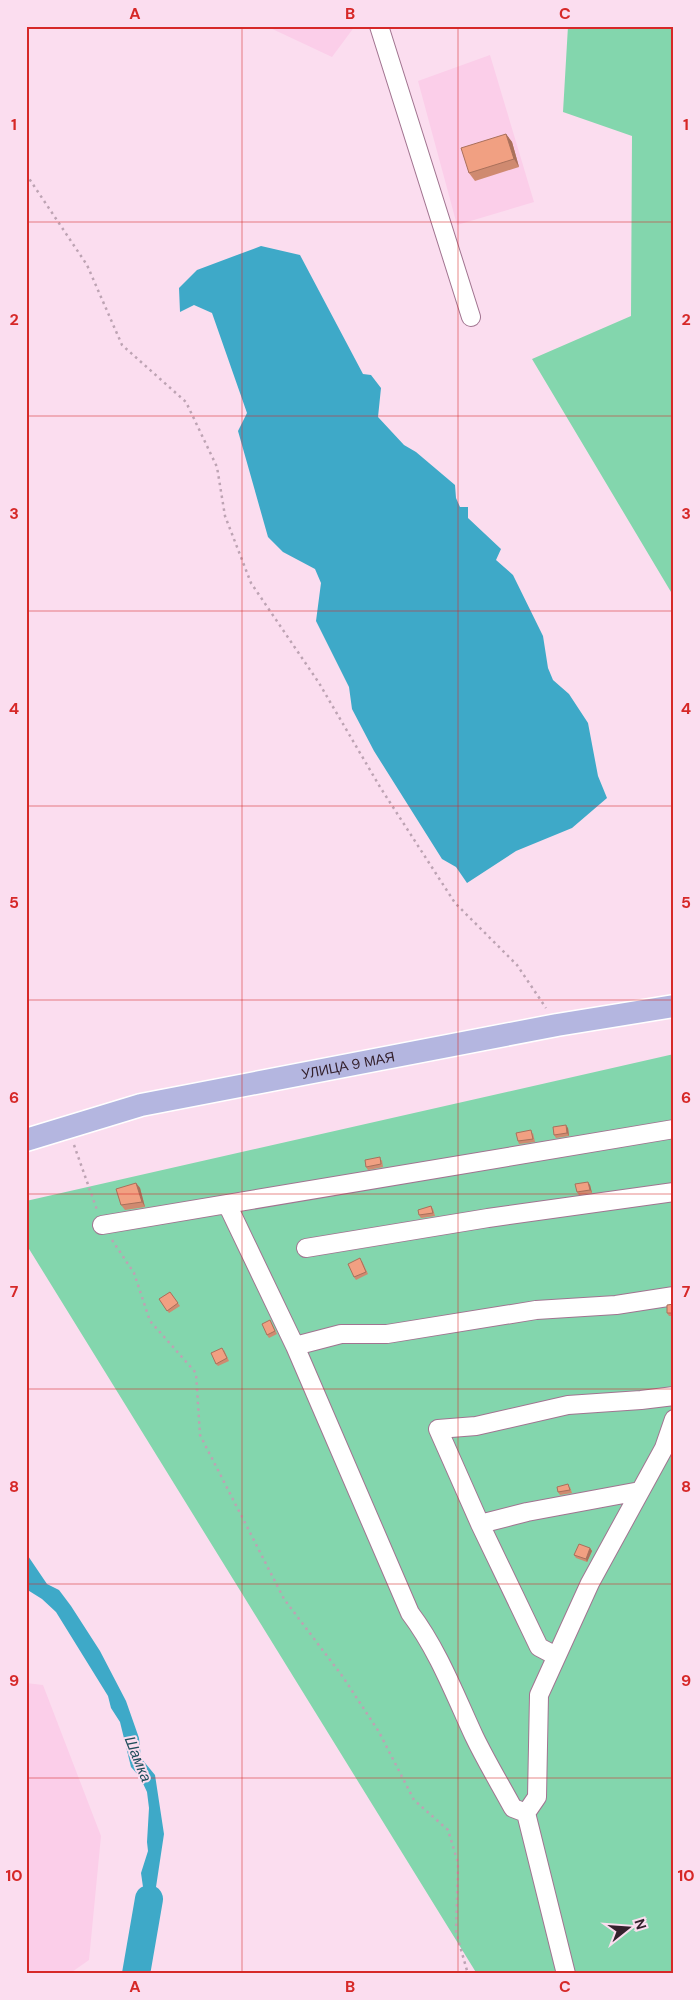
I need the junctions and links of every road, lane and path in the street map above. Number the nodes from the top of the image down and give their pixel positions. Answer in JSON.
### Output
{"nodes":[{"id":1,"x":379,"y":26,"type":"edge"},
{"id":2,"x":26,"y":174,"type":"edge"},
{"id":3,"x":471,"y":317,"type":"dead end"},
{"id":4,"x":674,"y":1006,"type":"edge"},
{"id":5,"x":557,"y":1025,"type":"junction"},
{"id":6,"x":67,"y":1127,"type":"junction"},
{"id":7,"x":674,"y":1129,"type":"edge"},
{"id":8,"x":26,"y":1140,"type":"edge"},
{"id":9,"x":674,"y":1192,"type":"edge"},
{"id":10,"x":227,"y":1204,"type":"junction"},
{"id":11,"x":102,"y":1225,"type":"junction"},
{"id":12,"x":306,"y":1248,"type":"dead end"},
{"id":13,"x":674,"y":1296,"type":"edge"},
{"id":14,"x":295,"y":1346,"type":"junction"},
{"id":15,"x":674,"y":1396,"type":"edge"},
{"id":16,"x":674,"y":1419,"type":"edge"},
{"id":17,"x":640,"y":1491,"type":"junction"},
{"id":18,"x":480,"y":1524,"type":"junction"},
{"id":19,"x":556,"y":1656,"type":"junction"},
{"id":20,"x":526,"y":1813,"type":"junction"},
{"id":21,"x":468,"y":1974,"type":"edge"},
{"id":22,"x":566,"y":1974,"type":"edge"}],
"edges":[{"from":1,"to":3,"type":"lane"},
{"from":2,"to":5,"type":"path"},
{"from":4,"to":5,"type":"main road","name":"УЛИЦА 9 МАЯ"},
{"from":5,"to":6,"type":"main road","name":"УЛИЦА 9 МАЯ"},
{"from":6,"to":8,"type":"main road","name":"УЛИЦА 9 МАЯ"},
{"from":6,"to":11,"type":"path"},
{"from":7,"to":10,"type":"lane"},
{"from":9,"to":12,"type":"lane"},
{"from":10,"to":11,"type":"lane"},
{"from":10,"to":14,"type":"lane"},
{"from":11,"to":21,"type":"path"},
{"from":13,"to":14,"type":"lane"},
{"from":14,"to":20,"type":"lane"},
{"from":15,"to":18,"type":"lane"},
{"from":16,"to":17,"type":"lane"},
{"from":17,"to":18,"type":"lane"},
{"from":17,"to":19,"type":"lane"},
{"from":18,"to":19,"type":"lane"},
{"from":19,"to":20,"type":"lane"},
{"from":20,"to":22,"type":"lane"}]}
